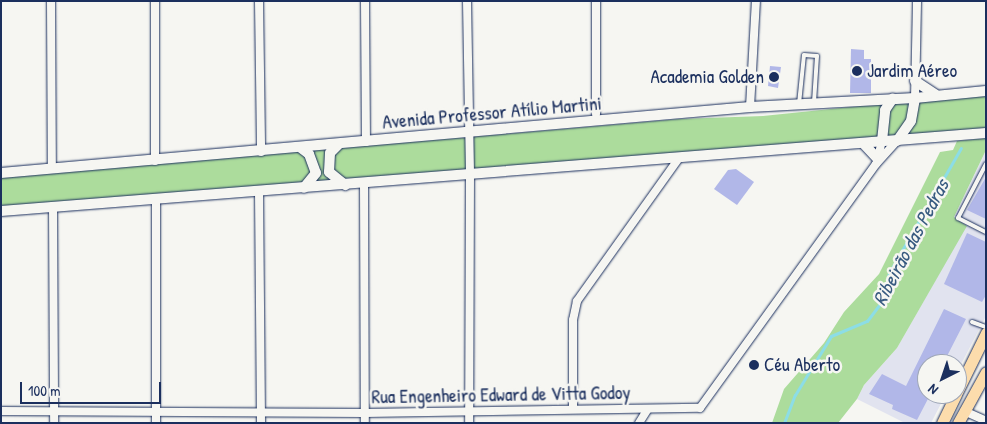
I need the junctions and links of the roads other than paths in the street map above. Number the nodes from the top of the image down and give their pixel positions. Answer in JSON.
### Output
{"nodes":[{"id":1,"x":51,"y":1,"type":"edge"},
{"id":2,"x":155,"y":1,"type":"edge"},
{"id":3,"x":259,"y":1,"type":"edge"},
{"id":4,"x":365,"y":1,"type":"edge"},
{"id":5,"x":467,"y":1,"type":"edge"},
{"id":6,"x":596,"y":1,"type":"edge"},
{"id":7,"x":756,"y":1,"type":"edge"},
{"id":8,"x":917,"y":1,"type":"edge"},
{"id":9,"x":916,"y":81,"type":"junction"},
{"id":10,"x":986,"y":91,"type":"edge"},
{"id":11,"x":935,"y":94,"type":"junction"},
{"id":12,"x":892,"y":98,"type":"junction"},
{"id":13,"x":915,"y":98,"type":"junction"},
{"id":14,"x":814,"y":103,"type":"junction"},
{"id":15,"x":799,"y":104,"type":"junction"},
{"id":16,"x":750,"y":107,"type":"junction"},
{"id":17,"x":596,"y":114,"type":"dead end"},
{"id":18,"x":468,"y":132,"type":"junction"},
{"id":19,"x":986,"y":133,"type":"edge"},
{"id":20,"x":882,"y":141,"type":"junction"},
{"id":21,"x":897,"y":141,"type":"junction"},
{"id":22,"x":366,"y":142,"type":"junction"},
{"id":23,"x":863,"y":143,"type":"junction"},
{"id":24,"x":338,"y":145,"type":"junction"},
{"id":25,"x":301,"y":148,"type":"junction"},
{"id":26,"x":261,"y":152,"type":"junction"},
{"id":27,"x":679,"y":158,"type":"junction"},
{"id":28,"x":156,"y":161,"type":"junction"},
{"id":29,"x":877,"y":162,"type":"junction"},
{"id":30,"x":986,"y":164,"type":"edge"},
{"id":31,"x":52,"y":169,"type":"junction"},
{"id":32,"x":1,"y":173,"type":"edge"},
{"id":33,"x":470,"y":175,"type":"junction"},
{"id":34,"x":364,"y":183,"type":"junction"},
{"id":35,"x":345,"y":185,"type":"junction"},
{"id":36,"x":304,"y":188,"type":"junction"},
{"id":37,"x":259,"y":191,"type":"junction"},
{"id":38,"x":156,"y":198,"type":"junction"},
{"id":39,"x":53,"y":206,"type":"junction"},
{"id":40,"x":1,"y":212,"type":"edge"},
{"id":41,"x":986,"y":232,"type":"edge"},
{"id":42,"x":969,"y":317,"type":"dead end"},
{"id":43,"x":986,"y":326,"type":"edge"},
{"id":44,"x":986,"y":333,"type":"edge"},
{"id":45,"x":967,"y":372,"type":"edge"},
{"id":46,"x":986,"y":372,"type":"edge"},
{"id":47,"x":952,"y":404,"type":"edge"},
{"id":48,"x":573,"y":408,"type":"junction"},
{"id":49,"x":260,"y":410,"type":"junction"},
{"id":50,"x":469,"y":410,"type":"junction"},
{"id":51,"x":647,"y":410,"type":"junction"},
{"id":52,"x":1,"y":411,"type":"edge"},
{"id":53,"x":54,"y":411,"type":"junction"},
{"id":54,"x":964,"y":411,"type":"junction"},
{"id":55,"x":156,"y":412,"type":"junction"},
{"id":56,"x":365,"y":413,"type":"junction"},
{"id":57,"x":986,"y":421,"type":"edge"},
{"id":58,"x":54,"y":423,"type":"edge"},
{"id":59,"x":156,"y":423,"type":"edge"},
{"id":60,"x":260,"y":423,"type":"edge"},
{"id":61,"x":365,"y":423,"type":"edge"},
{"id":62,"x":469,"y":423,"type":"edge"},
{"id":63,"x":638,"y":423,"type":"edge"},
{"id":64,"x":942,"y":423,"type":"edge"},
{"id":65,"x":958,"y":423,"type":"edge"}],
"edges":[{"from":1,"to":31,"type":"street"},
{"from":2,"to":28,"type":"street"},
{"from":3,"to":26,"type":"street"},
{"from":4,"to":22,"type":"street"},
{"from":5,"to":18,"type":"street"},
{"from":6,"to":17,"type":"street"},
{"from":7,"to":16,"type":"street"},
{"from":8,"to":9,"type":"street"},
{"from":9,"to":11,"type":"main road"},
{"from":9,"to":13,"type":"street"},
{"from":10,"to":11,"type":"main road","name":"Avenida Professor Atílio Martini"},
{"from":11,"to":13,"type":"main road","name":"Avenida Professor Atílio Martini"},
{"from":12,"to":13,"type":"main road","name":"Avenida Professor Atílio Martini"},
{"from":12,"to":14,"type":"main road","name":"Avenida Professor Atílio Martini"},
{"from":12,"to":20,"type":"main road"},
{"from":13,"to":21,"type":"main road"},
{"from":14,"to":15,"type":"main road","name":"Avenida Professor Atílio Martini"},
{"from":14,"to":15,"type":"lane"},
{"from":15,"to":16,"type":"main road","name":"Avenida Professor Atílio Martini"},
{"from":16,"to":18,"type":"main road","name":"Avenida Professor Atílio Martini"},
{"from":18,"to":22,"type":"main road","name":"Avenida Professor Atílio Martini"},
{"from":18,"to":33,"type":"street"},
{"from":19,"to":21,"type":"main road"},
{"from":20,"to":21,"type":"main road"},
{"from":20,"to":23,"type":"main road"},
{"from":20,"to":29,"type":"street","name":"Rua Engenheiro Edward de Vitta Godoy"},
{"from":21,"to":29,"type":"street","name":"Rua Engenheiro Edward de Vitta Godoy"},
{"from":22,"to":24,"type":"main road","name":"Avenida Professor Atílio Martini"},
{"from":23,"to":27,"type":"main road"},
{"from":23,"to":29,"type":"main road"},
{"from":24,"to":25,"type":"main road","name":"Avenida Professor Atílio Martini"},
{"from":24,"to":35,"type":"main road"},
{"from":25,"to":26,"type":"main road","name":"Avenida Professor Atílio Martini"},
{"from":25,"to":36,"type":"main road"},
{"from":26,"to":28,"type":"main road","name":"Avenida Professor Atílio Martini"},
{"from":27,"to":33,"type":"main road"},
{"from":27,"to":48,"type":"street"},
{"from":28,"to":31,"type":"main road","name":"Avenida Professor Atílio Martini"},
{"from":29,"to":51,"type":"street","name":"Rua Engenheiro Edward de Vitta Godoy"},
{"from":30,"to":41,"type":"lane"},
{"from":31,"to":32,"type":"main road","name":"Avenida Professor Atílio Martini"},
{"from":33,"to":34,"type":"main road"},
{"from":33,"to":50,"type":"street"},
{"from":34,"to":35,"type":"main road"},
{"from":34,"to":56,"type":"street"},
{"from":35,"to":36,"type":"main road"},
{"from":36,"to":37,"type":"main road"},
{"from":37,"to":38,"type":"main road"},
{"from":37,"to":49,"type":"street"},
{"from":38,"to":39,"type":"main road"},
{"from":38,"to":55,"type":"street"},
{"from":39,"to":40,"type":"main road"},
{"from":39,"to":53,"type":"street"},
{"from":42,"to":43,"type":"lane"},
{"from":44,"to":45,"type":"main road"},
{"from":46,"to":54,"type":"main road"},
{"from":47,"to":64,"type":"main road"},
{"from":48,"to":50,"type":"street","name":"Rua Engenheiro Edward de Vitta Godoy"},
{"from":48,"to":51,"type":"street","name":"Rua Engenheiro Edward de Vitta Godoy"},
{"from":49,"to":55,"type":"street","name":"Rua Engenheiro Edward de Vitta Godoy"},
{"from":49,"to":56,"type":"street","name":"Rua Engenheiro Edward de Vitta Godoy"},
{"from":49,"to":60,"type":"street"},
{"from":50,"to":56,"type":"street","name":"Rua Engenheiro Edward de Vitta Godoy"},
{"from":50,"to":62,"type":"street"},
{"from":51,"to":63,"type":"street"},
{"from":52,"to":53,"type":"street","name":"Rua Engenheiro Edward de Vitta Godoy"},
{"from":53,"to":55,"type":"street","name":"Rua Engenheiro Edward de Vitta Godoy"},
{"from":53,"to":58,"type":"street"},
{"from":54,"to":57,"type":"street"},
{"from":54,"to":65,"type":"main road"},
{"from":55,"to":59,"type":"street"},
{"from":56,"to":61,"type":"street"}]}
